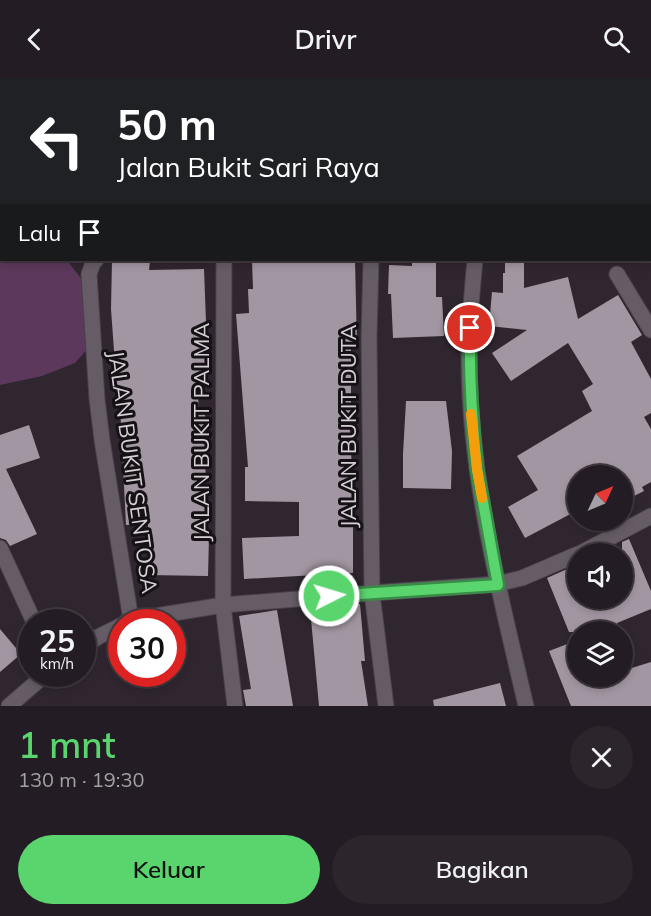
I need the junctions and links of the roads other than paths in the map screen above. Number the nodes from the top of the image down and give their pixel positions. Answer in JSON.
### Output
{"nodes":[{"id":1,"x":94,"y":261,"type":"edge"},
{"id":2,"x":224,"y":261,"type":"edge"},
{"id":3,"x":371,"y":261,"type":"edge"},
{"id":4,"x":475,"y":261,"type":"edge"},
{"id":5,"x":617,"y":274,"type":"dead end"},
{"id":6,"x":651,"y":330,"type":"edge"},
{"id":7,"x":651,"y":516,"type":"edge"},
{"id":8,"x":599,"y":543,"type":"edge"},
{"id":9,"x":0,"y":548,"type":"edge"},
{"id":10,"x":567,"y":559,"type":"edge"},
{"id":11,"x":498,"y":585,"type":"junction"},
{"id":12,"x":372,"y":593,"type":"junction"},
{"id":13,"x":223,"y":605,"type":"junction"},
{"id":14,"x":28,"y":609,"type":"edge"},
{"id":15,"x":124,"y":609,"type":"edge"},
{"id":16,"x":186,"y":611,"type":"edge"},
{"id":17,"x":31,"y":687,"type":"edge"},
{"id":18,"x":9,"y":706,"type":"edge"},
{"id":19,"x":235,"y":706,"type":"edge"},
{"id":20,"x":386,"y":706,"type":"edge"},
{"id":21,"x":526,"y":706,"type":"edge"}],
"edges":[{"from":1,"to":15,"type":"street","name":"JALAN BUKIT SENTOSA"},
{"from":2,"to":13,"type":"street","name":"JALAN BUKIT PALMA"},
{"from":3,"to":12,"type":"street","name":"JALAN BUKIT DUTA"},
{"from":4,"to":11,"type":"street"},
{"from":5,"to":6,"type":"street"},
{"from":7,"to":8,"type":"street"},
{"from":9,"to":14,"type":"street"},
{"from":10,"to":11,"type":"street"},
{"from":11,"to":12,"type":"street"},
{"from":11,"to":21,"type":"street"},
{"from":12,"to":13,"type":"street"},
{"from":12,"to":20,"type":"street","name":"JALAN BUKIT DUTA"},
{"from":13,"to":16,"type":"street"},
{"from":13,"to":19,"type":"street","name":"JALAN BUKIT PALMA"},
{"from":17,"to":18,"type":"street"}]}
